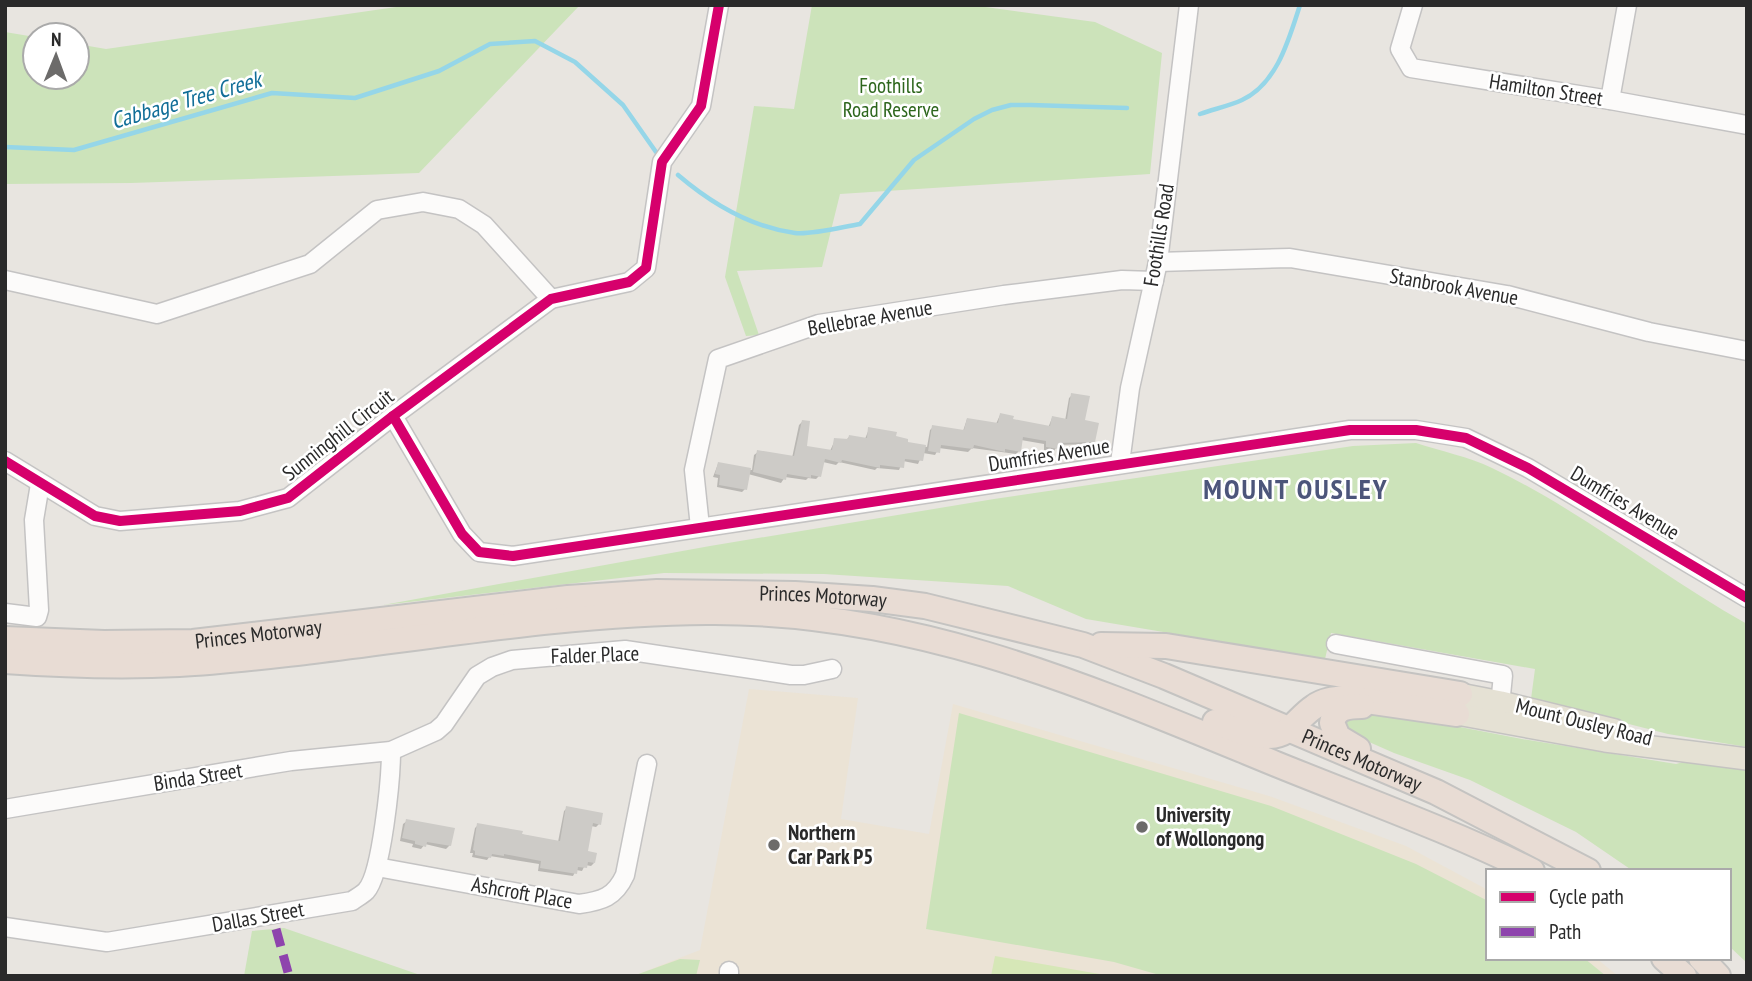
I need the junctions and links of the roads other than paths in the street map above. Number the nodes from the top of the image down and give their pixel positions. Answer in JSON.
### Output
{"nodes":[{"id":1,"x":719,"y":5,"type":"edge"},
{"id":2,"x":1189,"y":5,"type":"edge"},
{"id":3,"x":1413,"y":5,"type":"edge"},
{"id":4,"x":1627,"y":5,"type":"edge"},
{"id":5,"x":1610,"y":100,"type":"junction"},
{"id":6,"x":1747,"y":125,"type":"edge"},
{"id":7,"x":1158,"y":262,"type":"junction"},
{"id":8,"x":5,"y":280,"type":"edge"},
{"id":9,"x":1154,"y":281,"type":"junction"},
{"id":10,"x":551,"y":299,"type":"junction"},
{"id":11,"x":1747,"y":351,"type":"edge"},
{"id":12,"x":393,"y":416,"type":"junction"},
{"id":13,"x":5,"y":461,"type":"edge"},
{"id":14,"x":1120,"y":463,"type":"junction"},
{"id":15,"x":40,"y":484,"type":"junction"},
{"id":16,"x":700,"y":527,"type":"junction"},
{"id":17,"x":1747,"y":598,"type":"edge"},
{"id":18,"x":5,"y":613,"type":"edge"},
{"id":19,"x":838,"y":620,"type":"junction"},
{"id":20,"x":5,"y":639,"type":"edge"},
{"id":21,"x":1336,"y":644,"type":"dead end"},
{"id":22,"x":1083,"y":645,"type":"junction"},
{"id":23,"x":5,"y":661,"type":"edge"},
{"id":24,"x":832,"y":669,"type":"dead end"},
{"id":25,"x":1458,"y":704,"type":"junction"},
{"id":26,"x":1500,"y":712,"type":"junction"},
{"id":27,"x":1289,"y":731,"type":"junction"},
{"id":28,"x":391,"y":751,"type":"junction"},
{"id":29,"x":1747,"y":759,"type":"edge"},
{"id":30,"x":647,"y":764,"type":"dead end"},
{"id":31,"x":5,"y":809,"type":"edge"},
{"id":32,"x":377,"y":867,"type":"junction"},
{"id":33,"x":1527,"y":869,"type":"edge"},
{"id":34,"x":1584,"y":869,"type":"edge"},
{"id":35,"x":1594,"y":869,"type":"edge"},
{"id":36,"x":5,"y":927,"type":"edge"},
{"id":37,"x":1666,"y":960,"type":"edge"},
{"id":38,"x":1703,"y":960,"type":"edge"},
{"id":39,"x":1684,"y":976,"type":"edge"},
{"id":40,"x":1718,"y":976,"type":"edge"}],
"edges":[{"from":1,"to":10,"type":"street"},
{"from":2,"to":7,"type":"street","name":"Foothills Road"},
{"from":3,"to":5,"type":"street","name":"Hamilton Street"},
{"from":4,"to":5,"type":"street"},
{"from":5,"to":6,"type":"street","name":"Hamilton Street"},
{"from":7,"to":9,"type":"street","name":"Foothills Road"},
{"from":7,"to":11,"type":"street","name":"Stanbrook Avenue"},
{"from":8,"to":10,"type":"street"},
{"from":9,"to":14,"type":"street","name":"Foothills Road"},
{"from":9,"to":16,"type":"street","name":"Bellebrae Avenue"},
{"from":10,"to":12,"type":"street","name":"Sunninghill Circuit"},
{"from":12,"to":15,"type":"street","name":"Sunninghill Circuit"},
{"from":12,"to":16,"type":"street","name":"Dumfries Avenue"},
{"from":13,"to":15,"type":"street","name":"Sunninghill Circuit"},
{"from":14,"to":16,"type":"street","name":"Dumfries Avenue"},
{"from":14,"to":17,"type":"street","name":"Dumfries Avenue"},
{"from":15,"to":18,"type":"street"},
{"from":19,"to":23,"type":"highway","name":"Princes Motorway"},
{"from":19,"to":27,"type":"highway"},
{"from":19,"to":33,"type":"highway","name":"Princes Motorway"},
{"from":20,"to":22,"type":"highway","name":"Princes Motorway"},
{"from":21,"to":26,"type":"street"},
{"from":22,"to":25,"type":"highway"},
{"from":22,"to":27,"type":"highway","name":"Princes Motorway"},
{"from":24,"to":28,"type":"street","name":"Falder Place"},
{"from":25,"to":26,"type":"main road","name":"Mount Ousley Road"},
{"from":25,"to":27,"type":"highway"},
{"from":25,"to":35,"type":"highway"},
{"from":26,"to":29,"type":"main road","name":"Mount Ousley Road"},
{"from":27,"to":34,"type":"highway","name":"Princes Motorway"},
{"from":28,"to":31,"type":"street","name":"Binda Street"},
{"from":28,"to":32,"type":"street","name":"Dallas Street"},
{"from":30,"to":32,"type":"street","name":"Ashcroft Place"},
{"from":32,"to":36,"type":"street","name":"Dallas Street"},
{"from":37,"to":39,"type":"highway"},
{"from":38,"to":40,"type":"highway"}]}
